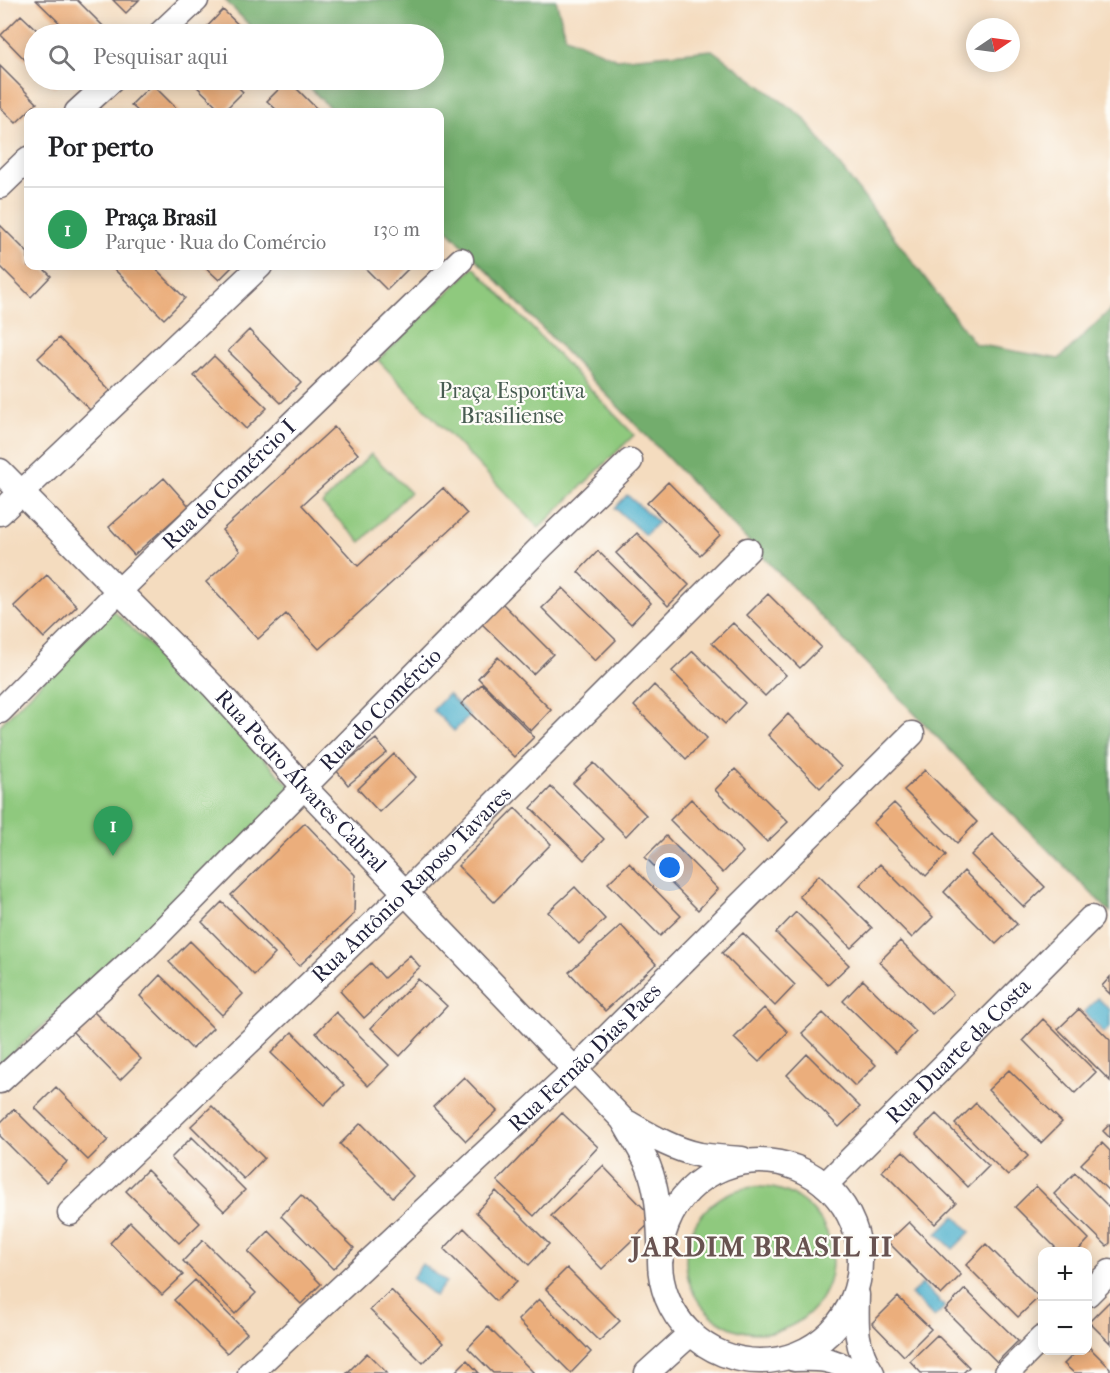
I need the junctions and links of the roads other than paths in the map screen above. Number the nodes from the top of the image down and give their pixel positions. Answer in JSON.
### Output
{"nodes":[{"id":1,"x":196,"y":0,"type":"edge"},
{"id":2,"x":171,"y":24,"type":"edge"},
{"id":3,"x":101,"y":90,"type":"edge"},
{"id":4,"x":81,"y":108,"type":"edge"},
{"id":5,"x":24,"y":163,"type":"edge"},
{"id":6,"x":0,"y":186,"type":"edge"},
{"id":7,"x":461,"y":260,"type":"dead end"},
{"id":8,"x":256,"y":270,"type":"edge"},
{"id":9,"x":630,"y":461,"type":"dead end"},
{"id":10,"x":0,"y":471,"type":"edge"},
{"id":11,"x":21,"y":492,"type":"junction"},
{"id":12,"x":0,"y":513,"type":"edge"},
{"id":13,"x":748,"y":550,"type":"dead end"},
{"id":14,"x":119,"y":591,"type":"junction"},
{"id":15,"x":0,"y":711,"type":"edge"},
{"id":16,"x":912,"y":734,"type":"dead end"},
{"id":17,"x":305,"y":788,"type":"junction"},
{"id":18,"x":406,"y":892,"type":"junction"},
{"id":19,"x":1091,"y":918,"type":"dead end"},
{"id":20,"x":575,"y":1069,"type":"junction"},
{"id":21,"x":0,"y":1081,"type":"edge"},
{"id":22,"x":623,"y":1120,"type":"junction"},
{"id":23,"x":759,"y":1161,"type":"junction"},
{"id":24,"x":825,"y":1185,"type":"junction"},
{"id":25,"x":70,"y":1213,"type":"dead end"},
{"id":26,"x":661,"y":1258,"type":"junction"},
{"id":27,"x":1110,"y":1272,"type":"edge"},
{"id":28,"x":857,"y":1286,"type":"junction"},
{"id":29,"x":1092,"y":1290,"type":"edge"},
{"id":30,"x":691,"y":1333,"type":"junction"},
{"id":31,"x":1038,"y":1342,"type":"edge"},
{"id":32,"x":782,"y":1359,"type":"junction"},
{"id":33,"x":250,"y":1373,"type":"edge"},
{"id":34,"x":647,"y":1373,"type":"edge"},
{"id":35,"x":854,"y":1373,"type":"edge"},
{"id":36,"x":872,"y":1373,"type":"edge"},
{"id":37,"x":1007,"y":1373,"type":"edge"}],
"edges":[{"from":1,"to":2,"type":"street"},
{"from":3,"to":4,"type":"street"},
{"from":5,"to":6,"type":"street"},
{"from":7,"to":14,"type":"street","name":"Rua do Comércio I"},
{"from":8,"to":11,"type":"street"},
{"from":9,"to":17,"type":"street","name":"Rua do Comércio"},
{"from":10,"to":11,"type":"street","name":"Rua Pedro Álvares Cabral"},
{"from":11,"to":12,"type":"street"},
{"from":11,"to":14,"type":"street","name":"Rua Pedro Álvares Cabral"},
{"from":13,"to":18,"type":"street","name":"Rua Antônio Raposo Tavares"},
{"from":14,"to":15,"type":"street","name":"Rua do Comércio I"},
{"from":14,"to":17,"type":"street","name":"Rua Pedro Álvares Cabral"},
{"from":16,"to":20,"type":"street","name":"Rua Fernão Dias Paes"},
{"from":17,"to":18,"type":"street","name":"Rua Pedro Álvares Cabral"},
{"from":17,"to":21,"type":"street","name":"Rua do Comércio"},
{"from":18,"to":20,"type":"street","name":"Rua Pedro Álvares Cabral"},
{"from":18,"to":25,"type":"street","name":"Rua Antônio Raposo Tavares"},
{"from":19,"to":24,"type":"street","name":"Rua Duarte da Costa"},
{"from":20,"to":22,"type":"street","name":"Rua Pedro Álvares Cabral"},
{"from":20,"to":33,"type":"street","name":"Rua Fernão Dias Paes"},
{"from":22,"to":23,"type":"street","name":"Rua Pedro Álvares Cabral"},
{"from":22,"to":26,"type":"street","name":"Rua Pedro Álvares Cabral"},
{"from":23,"to":24,"type":"street"},
{"from":23,"to":26,"type":"street"},
{"from":24,"to":28,"type":"street"},
{"from":26,"to":30,"type":"street"},
{"from":27,"to":29,"type":"street"},
{"from":28,"to":32,"type":"street"},
{"from":28,"to":36,"type":"street"},
{"from":30,"to":32,"type":"street"},
{"from":30,"to":34,"type":"street"},
{"from":31,"to":37,"type":"street"},
{"from":32,"to":35,"type":"street"}]}
